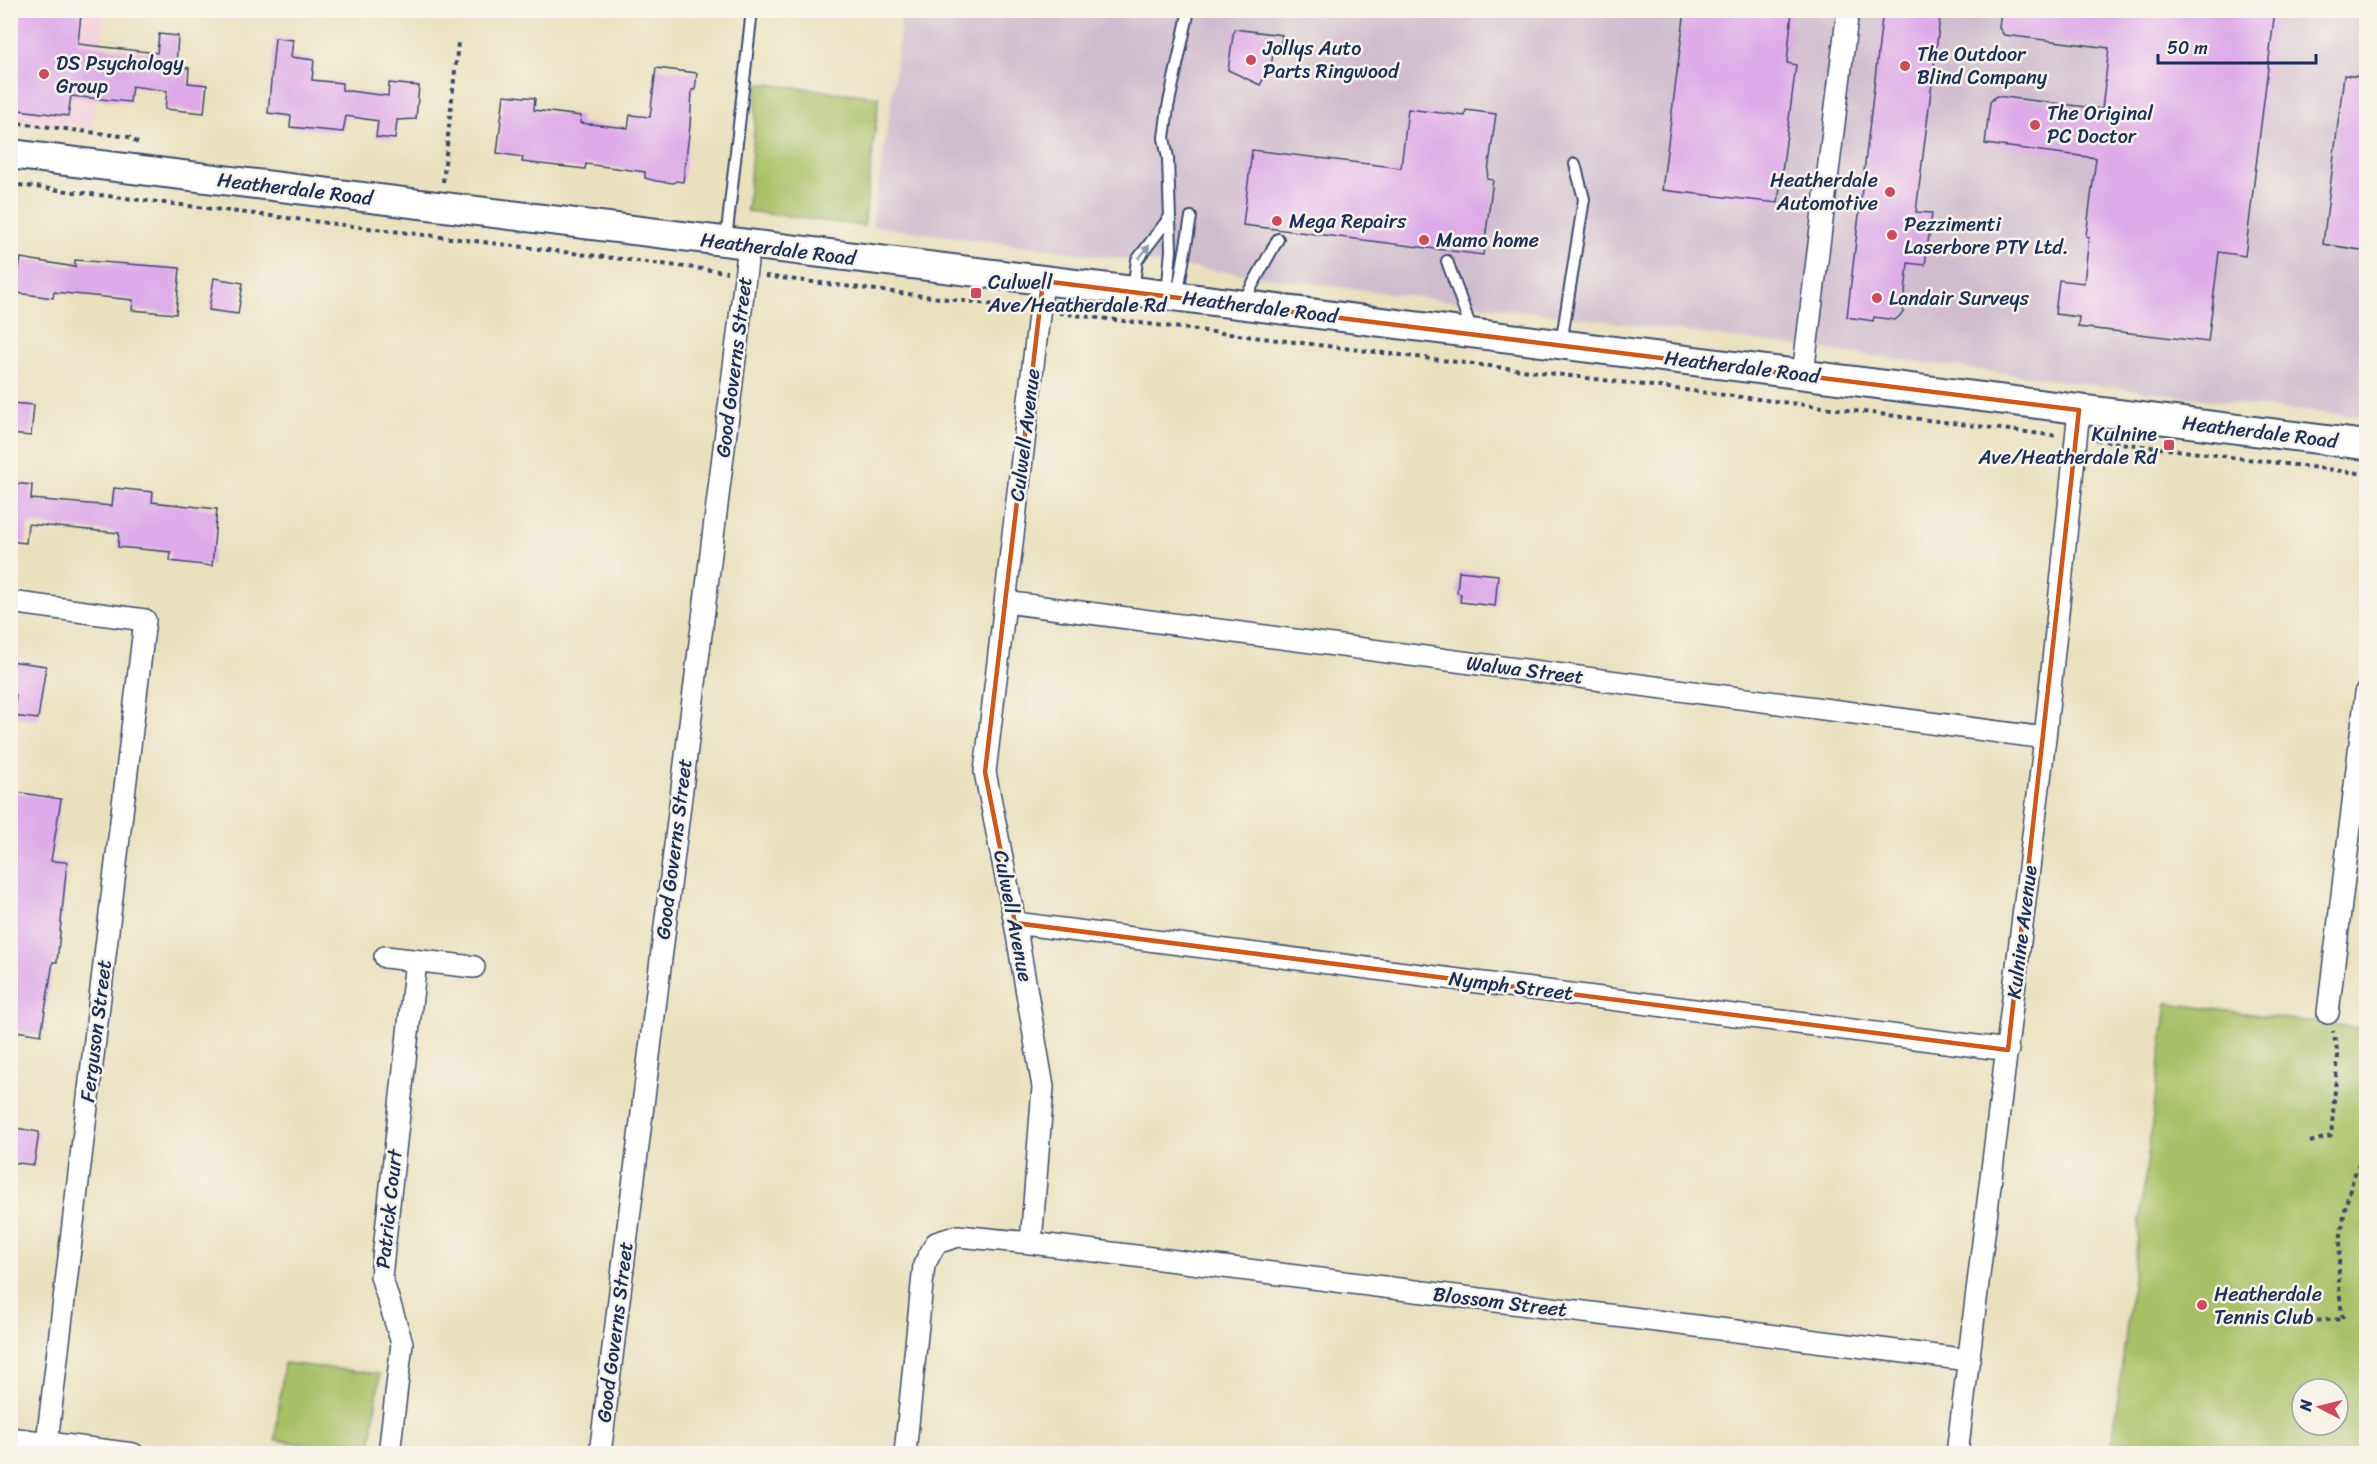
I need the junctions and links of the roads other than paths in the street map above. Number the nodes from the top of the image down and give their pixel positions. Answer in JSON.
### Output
{"nodes":[{"id":1,"x":752,"y":10,"type":"edge"},
{"id":2,"x":1189,"y":10,"type":"edge"},
{"id":3,"x":1848,"y":10,"type":"edge"},
{"id":4,"x":10,"y":154,"type":"edge"},
{"id":5,"x":1575,"y":164,"type":"dead end"},
{"id":6,"x":1169,"y":218,"type":"junction"},
{"id":7,"x":1191,"y":218,"type":"dead end"},
{"id":8,"x":1278,"y":239,"type":"dead end"},
{"id":9,"x":738,"y":244,"type":"junction"},
{"id":10,"x":1447,"y":261,"type":"dead end"},
{"id":11,"x":1044,"y":281,"type":"junction"},
{"id":12,"x":1133,"y":291,"type":"junction"},
{"id":13,"x":1172,"y":296,"type":"junction"},
{"id":14,"x":1242,"y":305,"type":"junction"},
{"id":15,"x":1473,"y":334,"type":"junction"},
{"id":16,"x":1561,"y":344,"type":"junction"},
{"id":17,"x":1803,"y":374,"type":"junction"},
{"id":18,"x":2079,"y":410,"type":"junction"},
{"id":19,"x":2367,"y":445,"type":"edge"},
{"id":20,"x":10,"y":602,"type":"edge"},
{"id":21,"x":1005,"y":602,"type":"junction"},
{"id":22,"x":2367,"y":693,"type":"edge"},
{"id":23,"x":2045,"y":738,"type":"junction"},
{"id":24,"x":1015,"y":923,"type":"junction"},
{"id":25,"x":385,"y":957,"type":"dead end"},
{"id":26,"x":416,"y":961,"type":"junction"},
{"id":27,"x":474,"y":967,"type":"dead end"},
{"id":28,"x":2328,"y":1013,"type":"road end"},
{"id":29,"x":2008,"y":1050,"type":"junction"},
{"id":30,"x":1031,"y":1243,"type":"junction"},
{"id":31,"x":1969,"y":1360,"type":"junction"},
{"id":32,"x":10,"y":1438,"type":"edge"},
{"id":33,"x":47,"y":1442,"type":"junction"},
{"id":34,"x":134,"y":1454,"type":"edge"},
{"id":35,"x":389,"y":1454,"type":"edge"},
{"id":36,"x":600,"y":1454,"type":"edge"},
{"id":37,"x":906,"y":1454,"type":"edge"},
{"id":38,"x":1957,"y":1454,"type":"edge"}],
"edges":[{"from":1,"to":9,"type":"lane"},
{"from":2,"to":6,"type":"lane"},
{"from":3,"to":17,"type":"street"},
{"from":4,"to":9,"type":"main road","name":"Heatherdale Road"},
{"from":5,"to":16,"type":"lane"},
{"from":12,"to":6,"type":"lane","one_way":true},
{"from":6,"to":13,"type":"lane"},
{"from":7,"to":13,"type":"lane"},
{"from":8,"to":14,"type":"lane"},
{"from":9,"to":11,"type":"main road","name":"Heatherdale Road"},
{"from":9,"to":36,"type":"street","name":"Good Governs Street"},
{"from":10,"to":15,"type":"lane"},
{"from":11,"to":12,"type":"main road","name":"Heatherdale Road"},
{"from":11,"to":21,"type":"street","name":"Culwell Avenue"},
{"from":12,"to":13,"type":"main road","name":"Heatherdale Road"},
{"from":13,"to":14,"type":"main road","name":"Heatherdale Road"},
{"from":14,"to":15,"type":"main road","name":"Heatherdale Road"},
{"from":15,"to":16,"type":"main road","name":"Heatherdale Road"},
{"from":16,"to":17,"type":"main road","name":"Heatherdale Road"},
{"from":17,"to":18,"type":"main road","name":"Heatherdale Road"},
{"from":18,"to":19,"type":"main road","name":"Heatherdale Road"},
{"from":18,"to":23,"type":"street","name":"Kulnine Avenue"},
{"from":20,"to":33,"type":"street","name":"Ferguson Street"},
{"from":21,"to":23,"type":"street","name":"Walwa Street"},
{"from":21,"to":24,"type":"street","name":"Culwell Avenue"},
{"from":22,"to":28,"type":"street"},
{"from":23,"to":29,"type":"street","name":"Kulnine Avenue"},
{"from":24,"to":29,"type":"street","name":"Nymph Street"},
{"from":24,"to":30,"type":"street","name":"Culwell Avenue"},
{"from":25,"to":26,"type":"street"},
{"from":26,"to":27,"type":"street"},
{"from":26,"to":35,"type":"street","name":"Patrick Court"},
{"from":29,"to":31,"type":"street","name":"Kulnine Avenue"},
{"from":30,"to":31,"type":"street","name":"Blossom Street"},
{"from":30,"to":37,"type":"street"},
{"from":31,"to":38,"type":"street","name":"Kulnine Avenue"},
{"from":32,"to":33,"type":"street"},
{"from":33,"to":34,"type":"street"}]}
